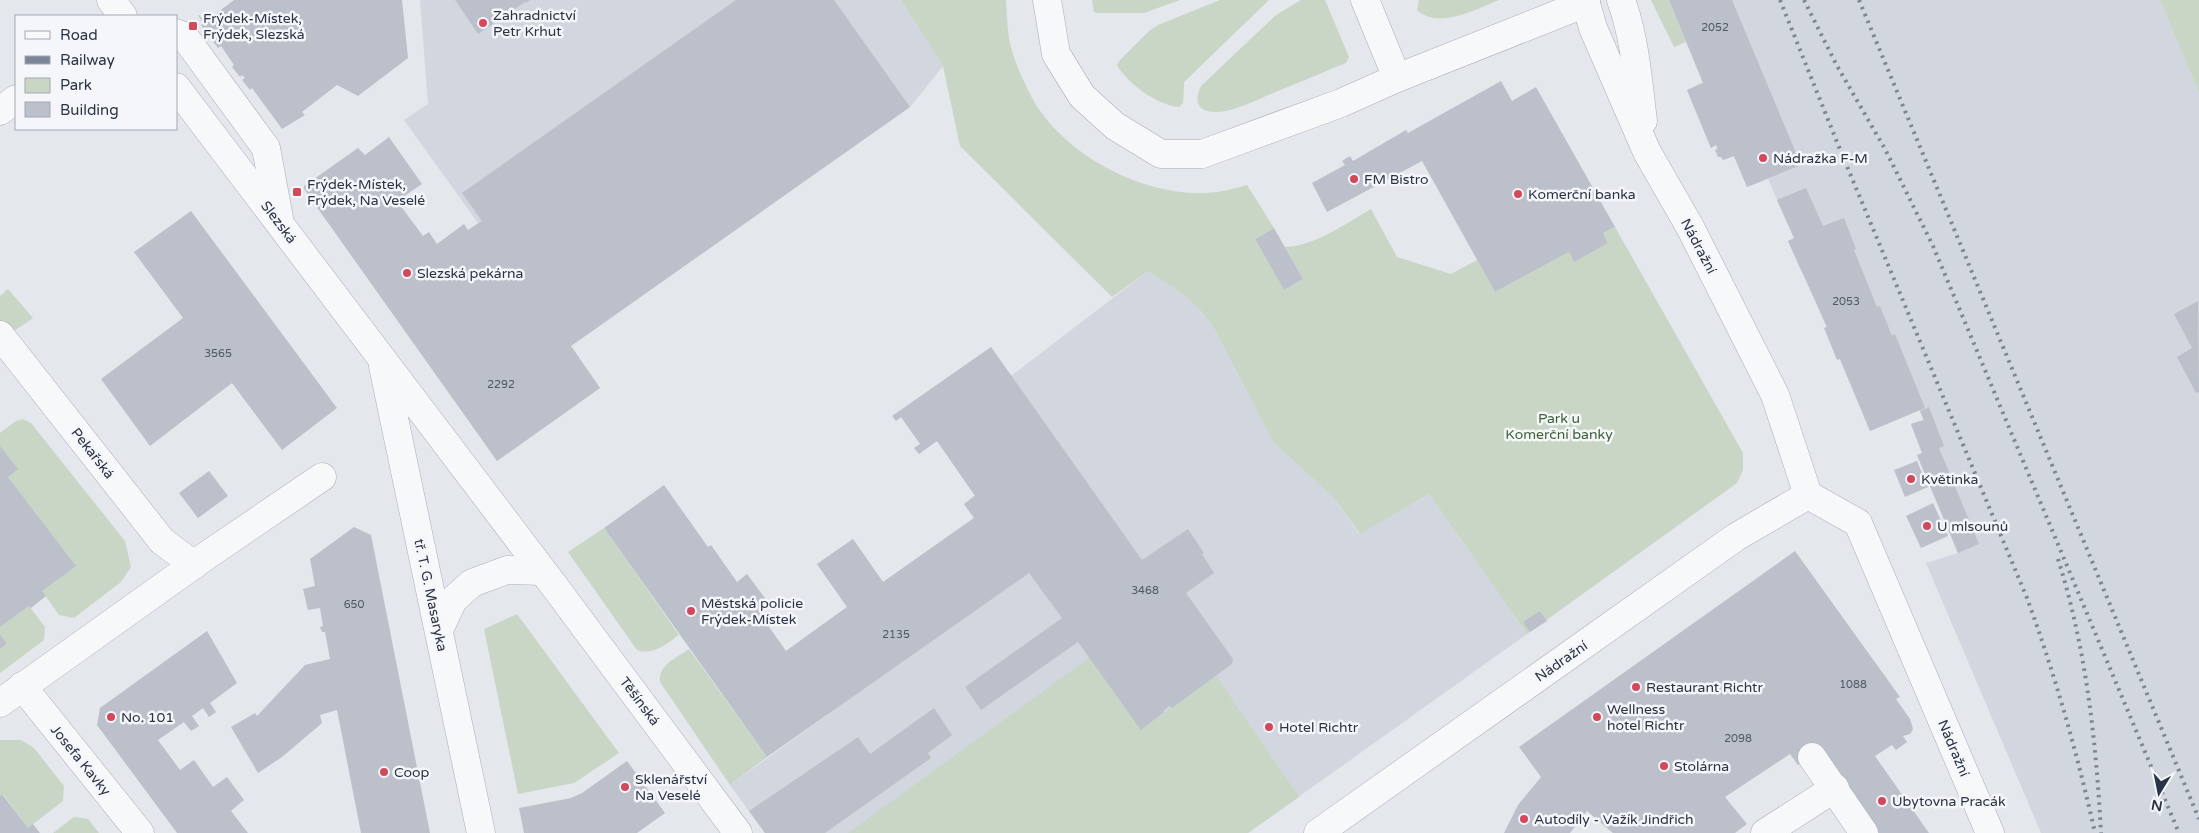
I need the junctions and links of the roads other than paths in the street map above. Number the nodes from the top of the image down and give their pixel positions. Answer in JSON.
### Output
{"nodes":[{"id":1,"x":111,"y":0,"type":"edge"},
{"id":2,"x":1047,"y":0,"type":"edge"},
{"id":3,"x":1365,"y":0,"type":"edge"},
{"id":4,"x":1621,"y":0,"type":"edge"},
{"id":5,"x":1585,"y":2,"type":"edge"},
{"id":6,"x":122,"y":15,"type":"edge"},
{"id":7,"x":178,"y":34,"type":"edge"},
{"id":8,"x":1396,"y":78,"type":"junction"},
{"id":9,"x":178,"y":90,"type":"edge"},
{"id":10,"x":15,"y":100,"type":"edge"},
{"id":11,"x":0,"y":111,"type":"edge"},
{"id":12,"x":1647,"y":152,"type":"junction"},
{"id":13,"x":281,"y":224,"type":"junction"},
{"id":14,"x":0,"y":335,"type":"edge"},
{"id":15,"x":374,"y":348,"type":"junction"},
{"id":16,"x":322,"y":477,"type":"dead end"},
{"id":17,"x":1808,"y":495,"type":"junction"},
{"id":18,"x":418,"y":529,"type":"junction"},
{"id":19,"x":194,"y":565,"type":"junction"},
{"id":20,"x":542,"y":570,"type":"junction"},
{"id":21,"x":439,"y":630,"type":"junction"},
{"id":22,"x":22,"y":686,"type":"junction"},
{"id":23,"x":0,"y":703,"type":"edge"},
{"id":24,"x":1812,"y":757,"type":"dead end"},
{"id":25,"x":1834,"y":788,"type":"junction"},
{"id":26,"x":140,"y":833,"type":"edge"},
{"id":27,"x":464,"y":833,"type":"edge"},
{"id":28,"x":481,"y":833,"type":"edge"},
{"id":29,"x":738,"y":833,"type":"edge"},
{"id":30,"x":1318,"y":833,"type":"edge"},
{"id":31,"x":1765,"y":833,"type":"edge"},
{"id":32,"x":1864,"y":833,"type":"edge"},
{"id":33,"x":1990,"y":833,"type":"edge"}],
"edges":[{"from":1,"to":6,"type":"street"},
{"from":2,"to":8,"type":"street"},
{"from":3,"to":8,"type":"street"},
{"from":4,"to":12,"type":"street"},
{"from":5,"to":8,"type":"street"},
{"from":5,"to":12,"type":"street","name":"Nádražní"},
{"from":7,"to":13,"type":"street"},
{"from":9,"to":13,"type":"street","name":"Slezská"},
{"from":10,"to":11,"type":"street"},
{"from":12,"to":17,"type":"street","name":"Nádražní"},
{"from":13,"to":15,"type":"street","name":"Slezská"},
{"from":14,"to":19,"type":"street","name":"Pekařská"},
{"from":15,"to":18,"type":"street","name":"tř. T. G. Masaryka"},
{"from":15,"to":20,"type":"street","name":"Těšínská"},
{"from":16,"to":19,"type":"street"},
{"from":17,"to":30,"type":"street","name":"Nádražní"},
{"from":17,"to":33,"type":"street","name":"Nádražní"},
{"from":18,"to":21,"type":"street","name":"tř. T. G. Masaryka"},
{"from":18,"to":27,"type":"street"},
{"from":19,"to":22,"type":"street"},
{"from":20,"to":21,"type":"street"},
{"from":20,"to":29,"type":"street","name":"Těšínská"},
{"from":21,"to":28,"type":"street","name":"tř. T. G. Masaryka"},
{"from":22,"to":23,"type":"street"},
{"from":22,"to":26,"type":"street","name":"Josefa Kavky"},
{"from":24,"to":25,"type":"street"},
{"from":25,"to":31,"type":"street"},
{"from":25,"to":32,"type":"street"}]}
